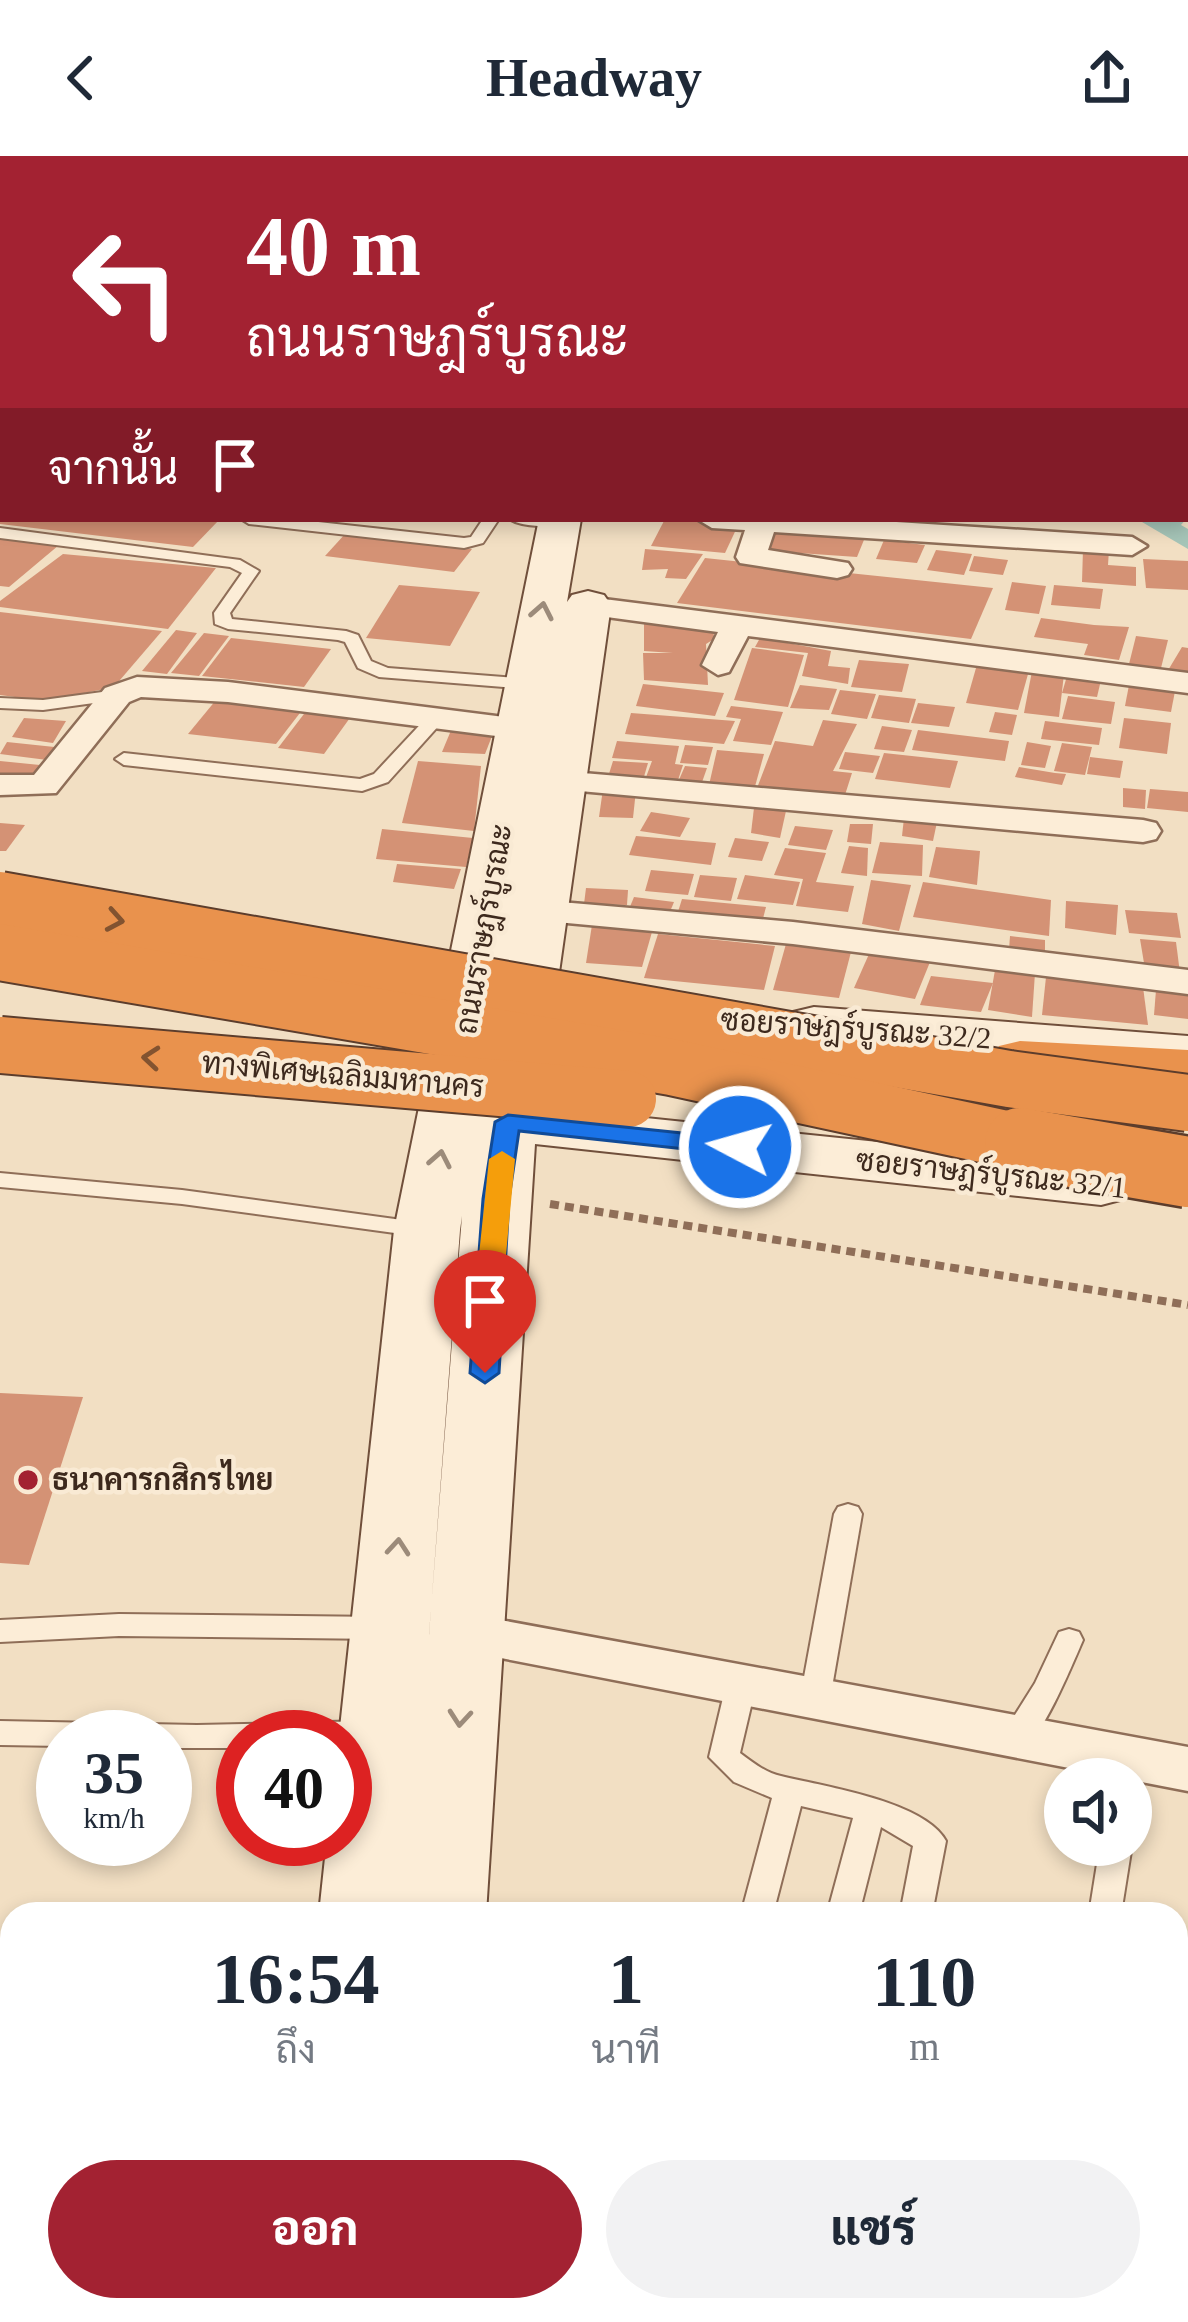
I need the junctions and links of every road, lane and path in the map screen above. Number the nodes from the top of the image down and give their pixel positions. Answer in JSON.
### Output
{"nodes":[{"id":1,"x":276,"y":522,"type":"edge"},
{"id":2,"x":489,"y":522,"type":"edge"},
{"id":3,"x":560,"y":522,"type":"edge"},
{"id":4,"x":561,"y":522,"type":"edge"},
{"id":5,"x":750,"y":522,"type":"edge"},
{"id":6,"x":762,"y":523,"type":"junction"},
{"id":7,"x":0,"y":533,"type":"edge"},
{"id":8,"x":1132,"y":546,"type":"dead end"},
{"id":9,"x":837,"y":569,"type":"dead end"},
{"id":10,"x":588,"y":606,"type":"junction"},
{"id":11,"x":1024,"y":621,"type":"dead end"},
{"id":12,"x":737,"y":625,"type":"junction"},
{"id":13,"x":1007,"y":660,"type":"junction"},
{"id":14,"x":718,"y":665,"type":"dead end"},
{"id":15,"x":1188,"y":683,"type":"edge"},
{"id":16,"x":117,"y":695,"type":"junction"},
{"id":17,"x":0,"y":703,"type":"edge"},
{"id":18,"x":524,"y":707,"type":"junction"},
{"id":19,"x":436,"y":718,"type":"junction"},
{"id":20,"x":124,"y":758,"type":"dead end"},
{"id":21,"x":559,"y":781,"type":"junction"},
{"id":22,"x":0,"y":785,"type":"edge"},
{"id":23,"x":1143,"y":831,"type":"dead end"},
{"id":24,"x":0,"y":900,"type":"edge"},
{"id":25,"x":537,"y":911,"type":"junction"},
{"id":26,"x":0,"y":952,"type":"edge"},
{"id":27,"x":1188,"y":982,"type":"edge"},
{"id":28,"x":0,"y":1003,"type":"edge"},
{"id":29,"x":524,"y":1003,"type":"junction"},
{"id":30,"x":819,"y":1045,"type":"junction"},
{"id":31,"x":0,"y":1046,"type":"edge"},
{"id":32,"x":1188,"y":1054,"type":"edge"},
{"id":33,"x":671,"y":1067,"type":"junction"},
{"id":34,"x":1188,"y":1068,"type":"edge"},
{"id":35,"x":1188,"y":1102,"type":"edge"},
{"id":36,"x":508,"y":1122,"type":"junction"},
{"id":37,"x":1188,"y":1145,"type":"edge"},
{"id":38,"x":1188,"y":1172,"type":"edge"},
{"id":39,"x":0,"y":1180,"type":"edge"},
{"id":40,"x":1188,"y":1195,"type":"edge"},
{"id":41,"x":554,"y":1204,"type":"dead end"},
{"id":42,"x":427,"y":1230,"type":"junction"},
{"id":43,"x":1188,"y":1305,"type":"edge"},
{"id":44,"x":848,"y":1514,"type":"dead end"},
{"id":45,"x":391,"y":1628,"type":"junction"},
{"id":46,"x":0,"y":1631,"type":"edge"},
{"id":47,"x":468,"y":1634,"type":"junction"},
{"id":48,"x":1069,"y":1640,"type":"dead end"},
{"id":49,"x":741,"y":1685,"type":"junction"},
{"id":50,"x":815,"y":1699,"type":"junction"},
{"id":51,"x":0,"y":1733,"type":"edge"},
{"id":52,"x":380,"y":1733,"type":"junction"},
{"id":53,"x":1016,"y":1737,"type":"junction"},
{"id":54,"x":1092,"y":1758,"type":"edge"},
{"id":55,"x":1188,"y":1768,"type":"edge"},
{"id":56,"x":1152,"y":1769,"type":"edge"},
{"id":57,"x":790,"y":1789,"type":"junction"},
{"id":58,"x":870,"y":1812,"type":"junction"},
{"id":59,"x":1113,"y":1866,"type":"edge"},
{"id":60,"x":364,"y":1902,"type":"edge"},
{"id":61,"x":443,"y":1902,"type":"edge"},
{"id":62,"x":760,"y":1902,"type":"edge"},
{"id":63,"x":846,"y":1902,"type":"edge"},
{"id":64,"x":918,"y":1902,"type":"edge"},
{"id":65,"x":1107,"y":1902,"type":"edge"}],
"edges":[{"from":1,"to":2,"type":"lane"},
{"from":18,"to":3,"type":"main road","name":"ถนนราษฎร์บูรณะ","one_way":true},
{"from":4,"to":10,"type":"main road","name":"ถนนราษฎร์บูรณะ"},
{"from":5,"to":6,"type":"street"},
{"from":6,"to":8,"type":"street"},
{"from":6,"to":9,"type":"street"},
{"from":7,"to":18,"type":"lane"},
{"from":10,"to":12,"type":"street"},
{"from":10,"to":21,"type":"main road","name":"ถนนราษฎร์บูรณะ"},
{"from":11,"to":13,"type":"street"},
{"from":12,"to":13,"type":"street"},
{"from":12,"to":14,"type":"street"},
{"from":13,"to":15,"type":"street"},
{"from":16,"to":17,"type":"lane"},
{"from":16,"to":19,"type":"street"},
{"from":16,"to":22,"type":"street"},
{"from":18,"to":19,"type":"street"},
{"from":42,"to":18,"type":"main road","name":"ถนนราษฎร์บูรณะ","one_way":true},
{"from":19,"to":20,"type":"lane"},
{"from":21,"to":23,"type":"street"},
{"from":21,"to":25,"type":"main road","name":"ถนนราษฎร์บูรณะ"},
{"from":24,"to":30,"type":"highway","one_way":true,"bridge":true},
{"from":25,"to":27,"type":"street"},
{"from":25,"to":29,"type":"main road","name":"ถนนราษฎร์บูรณะ"},
{"from":26,"to":33,"type":"highway","bridge":true},
{"from":28,"to":35,"type":"highway","name":"ทางพิเศษเฉลิมมหานคร","bridge":true},
{"from":29,"to":32,"type":"main road","name":"ซอยราษฎร์บูรณะ 32/2"},
{"from":29,"to":36,"type":"main road","name":"ถนนราษฎร์บูรณะ"},
{"from":30,"to":34,"type":"highway","bridge":true},
{"from":30,"to":35,"type":"highway","bridge":true},
{"from":37,"to":31,"type":"highway","name":"ทางพิเศษเฉลิมมหานคร","one_way":true,"bridge":true},
{"from":33,"to":37,"type":"highway","bridge":true},
{"from":33,"to":38,"type":"highway","bridge":true},
{"from":36,"to":40,"type":"main road","name":"ซอยราษฎร์บูรณะ 32/1"},
{"from":36,"to":47,"type":"main road","name":"ถนนราษฎร์บูรณะ"},
{"from":39,"to":42,"type":"lane"},
{"from":41,"to":43,"type":"path"},
{"from":45,"to":42,"type":"main road","name":"ถนนราษฎร์บูรณะ","one_way":true},
{"from":44,"to":50,"type":"lane"},
{"from":45,"to":46,"type":"lane"},
{"from":45,"to":52,"type":"main road","name":"ถนนราษฎร์บูรณะ"},
{"from":47,"to":49,"type":"street"},
{"from":47,"to":61,"type":"main road","name":"ถนนราษฎร์บูรณะ","one_way":true},
{"from":48,"to":53,"type":"lane"},
{"from":49,"to":50,"type":"street"},
{"from":49,"to":57,"type":"lane"},
{"from":50,"to":53,"type":"street"},
{"from":51,"to":52,"type":"lane"},
{"from":52,"to":60,"type":"main road","name":"ถนนราษฎร์บูรณะ"},
{"from":53,"to":54,"type":"street"},
{"from":55,"to":56,"type":"street"},
{"from":57,"to":58,"type":"lane"},
{"from":57,"to":62,"type":"lane"},
{"from":58,"to":63,"type":"lane"},
{"from":58,"to":64,"type":"lane"},
{"from":59,"to":65,"type":"lane"}]}
